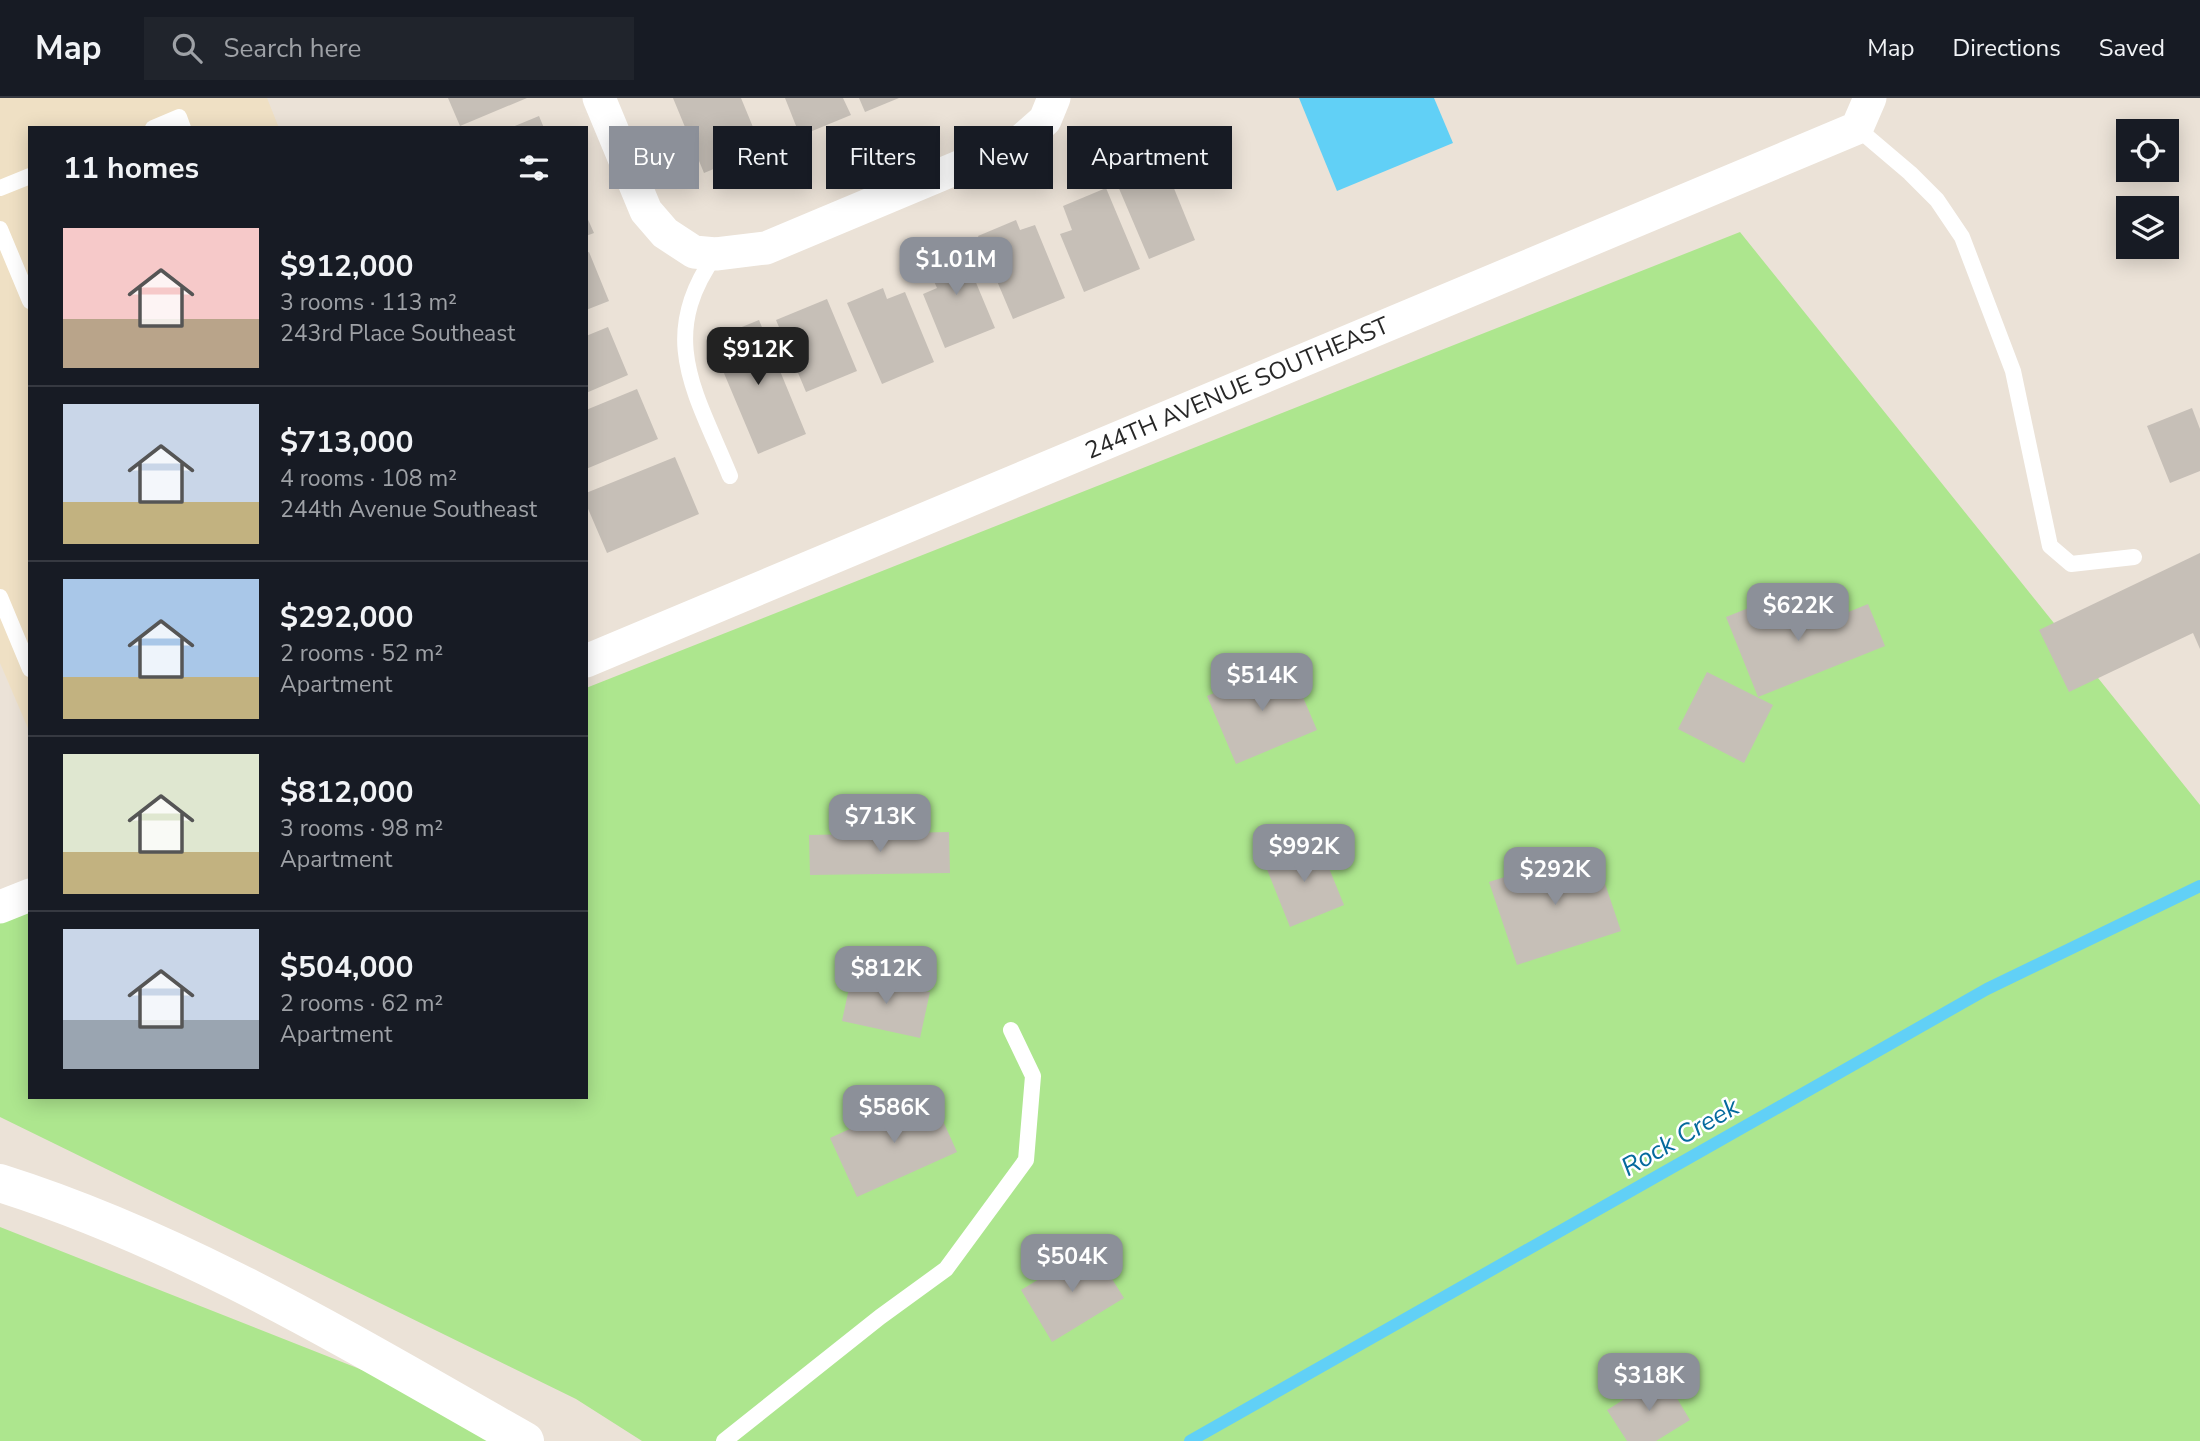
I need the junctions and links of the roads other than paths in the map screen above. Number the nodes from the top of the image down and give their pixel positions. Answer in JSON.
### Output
{"nodes":[{"id":1,"x":599,"y":98,"type":"edge"},
{"id":2,"x":1054,"y":98,"type":"edge"},
{"id":3,"x":1870,"y":98,"type":"edge"},
{"id":4,"x":158,"y":126,"type":"edge"},
{"id":5,"x":182,"y":126,"type":"edge"},
{"id":6,"x":1857,"y":128,"type":"junction"},
{"id":7,"x":28,"y":177,"type":"edge"},
{"id":8,"x":0,"y":188,"type":"edge"},
{"id":9,"x":0,"y":229,"type":"edge"},
{"id":10,"x":716,"y":254,"type":"junction"},
{"id":11,"x":28,"y":296,"type":"edge"},
{"id":12,"x":730,"y":476,"type":"dead end"},
{"id":13,"x":2134,"y":557,"type":"dead end"},
{"id":14,"x":0,"y":597,"type":"edge"},
{"id":15,"x":588,"y":660,"type":"edge"},
{"id":16,"x":28,"y":664,"type":"edge"},
{"id":17,"x":28,"y":896,"type":"edge"},
{"id":18,"x":0,"y":907,"type":"edge"},
{"id":19,"x":1011,"y":1030,"type":"dead end"},
{"id":20,"x":0,"y":1183,"type":"edge"},
{"id":21,"x":525,"y":1441,"type":"edge"},
{"id":22,"x":724,"y":1441,"type":"edge"}],
"edges":[{"from":1,"to":10,"type":"street"},
{"from":2,"to":10,"type":"street"},
{"from":3,"to":6,"type":"street"},
{"from":4,"to":5,"type":"lane"},
{"from":6,"to":13,"type":"lane"},
{"from":6,"to":15,"type":"street","name":"244TH AVENUE SOUTHEAST"},
{"from":7,"to":8,"type":"lane"},
{"from":9,"to":11,"type":"lane"},
{"from":10,"to":12,"type":"lane"},
{"from":14,"to":16,"type":"lane"},
{"from":17,"to":18,"type":"street"},
{"from":19,"to":22,"type":"lane"},
{"from":20,"to":21,"type":"street"}]}
